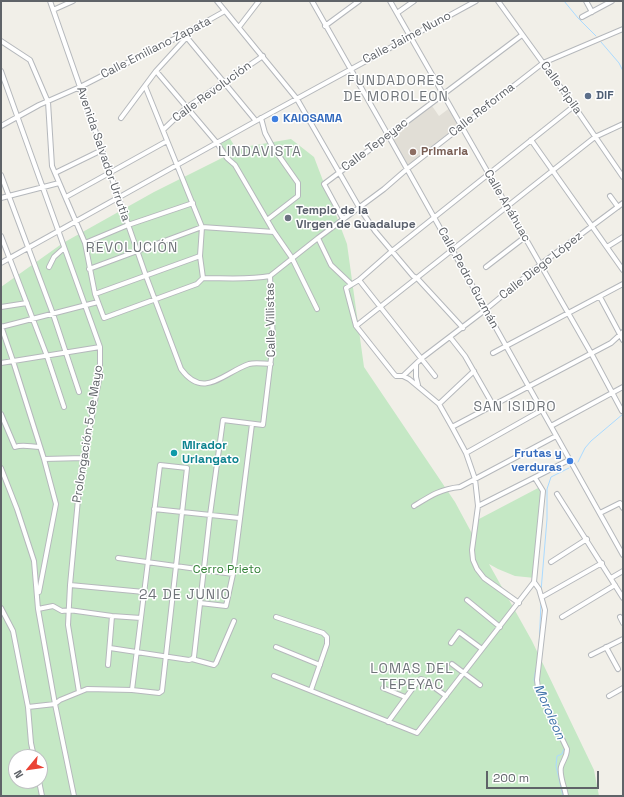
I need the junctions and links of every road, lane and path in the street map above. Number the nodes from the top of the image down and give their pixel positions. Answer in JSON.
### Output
{"nodes":[{"id":1,"x":50,"y":1,"type":"edge"},
{"id":2,"x":73,"y":1,"type":"edge"},
{"id":3,"x":217,"y":1,"type":"edge"},
{"id":4,"x":259,"y":1,"type":"edge"},
{"id":5,"x":312,"y":1,"type":"edge"},
{"id":6,"x":359,"y":1,"type":"edge"},
{"id":7,"x":390,"y":1,"type":"edge"},
{"id":8,"x":414,"y":1,"type":"edge"},
{"id":9,"x":476,"y":1,"type":"edge"},
{"id":10,"x":498,"y":1,"type":"edge"},
{"id":11,"x":586,"y":1,"type":"edge"},
{"id":12,"x":612,"y":1,"type":"edge"},
{"id":13,"x":53,"y":10,"type":"junction"},
{"id":14,"x":225,"y":11,"type":"junction"},
{"id":15,"x":592,"y":12,"type":"junction"},
{"id":16,"x":397,"y":13,"type":"junction"},
{"id":17,"x":582,"y":17,"type":"dead end"},
{"id":18,"x":325,"y":26,"type":"junction"},
{"id":19,"x":238,"y":27,"type":"junction"},
{"id":20,"x":623,"y":29,"type":"edge"},
{"id":21,"x":522,"y":35,"type":"junction"},
{"id":22,"x":186,"y":36,"type":"junction"},
{"id":23,"x":410,"y":37,"type":"junction"},
{"id":24,"x":1,"y":41,"type":"edge"},
{"id":25,"x":263,"y":56,"type":"junction"},
{"id":26,"x":543,"y":63,"type":"junction"},
{"id":27,"x":351,"y":69,"type":"junction"},
{"id":28,"x":1,"y":71,"type":"edge"},
{"id":29,"x":156,"y":71,"type":"junction"},
{"id":30,"x":224,"y":82,"type":"junction"},
{"id":31,"x":145,"y":86,"type":"junction"},
{"id":32,"x":80,"y":87,"type":"junction"},
{"id":33,"x":443,"y":93,"type":"junction"},
{"id":34,"x":297,"y":99,"type":"junction"},
{"id":35,"x":48,"y":102,"type":"junction"},
{"id":36,"x":574,"y":106,"type":"junction"},
{"id":37,"x":186,"y":108,"type":"junction"},
{"id":38,"x":18,"y":117,"type":"junction"},
{"id":39,"x":121,"y":118,"type":"dead end"},
{"id":40,"x":261,"y":118,"type":"junction"},
{"id":41,"x":256,"y":121,"type":"junction"},
{"id":42,"x":623,"y":124,"type":"edge"},
{"id":43,"x":1,"y":126,"type":"edge"},
{"id":44,"x":462,"y":126,"type":"junction"},
{"id":45,"x":163,"y":130,"type":"junction"},
{"id":46,"x":388,"y":135,"type":"junction"},
{"id":47,"x":595,"y":137,"type":"junction"},
{"id":48,"x":531,"y":140,"type":"junction"},
{"id":49,"x":167,"y":141,"type":"junction"},
{"id":50,"x":217,"y":143,"type":"junction"},
{"id":51,"x":102,"y":150,"type":"junction"},
{"id":52,"x":178,"y":166,"type":"junction"},
{"id":53,"x":407,"y":169,"type":"junction"},
{"id":54,"x":553,"y":170,"type":"junction"},
{"id":55,"x":110,"y":172,"type":"junction"},
{"id":56,"x":55,"y":173,"type":"junction"},
{"id":57,"x":339,"y":173,"type":"junction"},
{"id":58,"x":489,"y":174,"type":"junction"},
{"id":59,"x":1,"y":175,"type":"edge"},
{"id":60,"x":623,"y":177,"type":"edge"},
{"id":61,"x":59,"y":183,"type":"junction"},
{"id":62,"x":43,"y":188,"type":"junction"},
{"id":63,"x":9,"y":196,"type":"junction"},
{"id":64,"x":610,"y":196,"type":"dead end"},
{"id":65,"x":66,"y":197,"type":"junction"},
{"id":66,"x":1,"y":198,"type":"edge"},
{"id":67,"x":119,"y":198,"type":"junction"},
{"id":68,"x":192,"y":203,"type":"junction"},
{"id":69,"x":623,"y":203,"type":"edge"},
{"id":70,"x":618,"y":206,"type":"junction"},
{"id":71,"x":359,"y":207,"type":"junction"},
{"id":72,"x":508,"y":207,"type":"junction"},
{"id":73,"x":434,"y":218,"type":"junction"},
{"id":74,"x":343,"y":219,"type":"junction"},
{"id":75,"x":267,"y":220,"type":"junction"},
{"id":76,"x":76,"y":222,"type":"junction"},
{"id":77,"x":128,"y":225,"type":"junction"},
{"id":78,"x":592,"y":226,"type":"junction"},
{"id":79,"x":202,"y":227,"type":"junction"},
{"id":80,"x":58,"y":232,"type":"junction"},
{"id":81,"x":274,"y":232,"type":"junction"},
{"id":82,"x":1,"y":236,"type":"edge"},
{"id":83,"x":525,"y":237,"type":"junction"},
{"id":84,"x":623,"y":237,"type":"edge"},
{"id":85,"x":318,"y":238,"type":"junction"},
{"id":86,"x":84,"y":243,"type":"junction"},
{"id":87,"x":607,"y":247,"type":"junction"},
{"id":88,"x":28,"y":248,"type":"junction"},
{"id":89,"x":64,"y":248,"type":"junction"},
{"id":90,"x":138,"y":251,"type":"junction"},
{"id":91,"x":392,"y":251,"type":"junction"},
{"id":92,"x":452,"y":251,"type":"junction"},
{"id":93,"x":200,"y":256,"type":"junction"},
{"id":94,"x":10,"y":258,"type":"junction"},
{"id":95,"x":292,"y":258,"type":"junction"},
{"id":96,"x":1,"y":263,"type":"edge"},
{"id":97,"x":540,"y":264,"type":"junction"},
{"id":98,"x":49,"y":267,"type":"dead end"},
{"id":99,"x":486,"y":267,"type":"dead end"},
{"id":100,"x":89,"y":269,"type":"junction"},
{"id":101,"x":623,"y":270,"type":"edge"},
{"id":102,"x":146,"y":276,"type":"junction"},
{"id":103,"x":270,"y":276,"type":"junction"},
{"id":104,"x":203,"y":278,"type":"junction"},
{"id":105,"x":417,"y":278,"type":"junction"},
{"id":106,"x":359,"y":280,"type":"junction"},
{"id":107,"x":351,"y":284,"type":"junction"},
{"id":108,"x":623,"y":284,"type":"edge"},
{"id":109,"x":95,"y":294,"type":"junction"},
{"id":110,"x":600,"y":297,"type":"junction"},
{"id":111,"x":155,"y":299,"type":"junction"},
{"id":112,"x":98,"y":302,"type":"junction"},
{"id":113,"x":27,"y":303,"type":"junction"},
{"id":114,"x":86,"y":306,"type":"junction"},
{"id":115,"x":1,"y":307,"type":"edge"},
{"id":116,"x":381,"y":307,"type":"junction"},
{"id":117,"x":317,"y":309,"type":"dead end"},
{"id":118,"x":485,"y":310,"type":"junction"},
{"id":119,"x":53,"y":314,"type":"junction"},
{"id":120,"x":568,"y":314,"type":"junction"},
{"id":121,"x":33,"y":319,"type":"junction"},
{"id":122,"x":356,"y":326,"type":"junction"},
{"id":123,"x":1,"y":327,"type":"edge"},
{"id":124,"x":463,"y":328,"type":"junction"},
{"id":125,"x":622,"y":333,"type":"edge"},
{"id":126,"x":450,"y":337,"type":"junction"},
{"id":127,"x":623,"y":340,"type":"edge"},
{"id":128,"x":506,"y":346,"type":"junction"},
{"id":129,"x":100,"y":347,"type":"junction"},
{"id":130,"x":66,"y":352,"type":"junction"},
{"id":131,"x":492,"y":353,"type":"dead end"},
{"id":132,"x":591,"y":353,"type":"junction"},
{"id":133,"x":47,"y":356,"type":"junction"},
{"id":134,"x":422,"y":358,"type":"junction"},
{"id":135,"x":13,"y":361,"type":"junction"},
{"id":136,"x":1,"y":363,"type":"edge"},
{"id":137,"x":271,"y":364,"type":"junction"},
{"id":138,"x":416,"y":364,"type":"junction"},
{"id":139,"x":474,"y":371,"type":"junction"},
{"id":140,"x":402,"y":376,"type":"junction"},
{"id":141,"x":435,"y":376,"type":"dead end"},
{"id":142,"x":528,"y":386,"type":"junction"},
{"id":143,"x":418,"y":387,"type":"junction"},
{"id":144,"x":623,"y":387,"type":"edge"},
{"id":145,"x":79,"y":392,"type":"dead end"},
{"id":146,"x":612,"y":393,"type":"junction"},
{"id":147,"x":438,"y":404,"type":"junction"},
{"id":148,"x":493,"y":405,"type":"junction"},
{"id":149,"x":64,"y":407,"type":"dead end"},
{"id":150,"x":542,"y":410,"type":"junction"},
{"id":151,"x":622,"y":411,"type":"edge"},
{"id":152,"x":1,"y":414,"type":"edge"},
{"id":153,"x":252,"y":424,"type":"junction"},
{"id":154,"x":551,"y":426,"type":"junction"},
{"id":155,"x":452,"y":427,"type":"junction"},
{"id":156,"x":556,"y":436,"type":"junction"},
{"id":157,"x":40,"y":447,"type":"junction"},
{"id":158,"x":466,"y":453,"type":"junction"},
{"id":159,"x":84,"y":458,"type":"junction"},
{"id":160,"x":44,"y":459,"type":"junction"},
{"id":161,"x":569,"y":460,"type":"junction"},
{"id":162,"x":1,"y":468,"type":"edge"},
{"id":163,"x":535,"y":478,"type":"junction"},
{"id":164,"x":475,"y":479,"type":"junction"},
{"id":165,"x":557,"y":494,"type":"dead end"},
{"id":166,"x":414,"y":506,"type":"dead end"},
{"id":167,"x":478,"y":506,"type":"junction"},
{"id":168,"x":623,"y":508,"type":"edge"},
{"id":169,"x":154,"y":509,"type":"junction"},
{"id":170,"x":182,"y":512,"type":"junction"},
{"id":171,"x":600,"y":513,"type":"junction"},
{"id":172,"x":210,"y":515,"type":"junction"},
{"id":173,"x":239,"y":518,"type":"junction"},
{"id":174,"x":587,"y":539,"type":"junction"},
{"id":175,"x":623,"y":555,"type":"edge"},
{"id":176,"x":118,"y":558,"type":"dead end"},
{"id":177,"x":147,"y":562,"type":"junction"},
{"id":178,"x":551,"y":562,"type":"dead end"},
{"id":179,"x":602,"y":563,"type":"junction"},
{"id":180,"x":176,"y":566,"type":"junction"},
{"id":181,"x":203,"y":570,"type":"junction"},
{"id":182,"x":623,"y":571,"type":"edge"},
{"id":183,"x":233,"y":574,"type":"junction"},
{"id":184,"x":611,"y":578,"type":"junction"},
{"id":185,"x":534,"y":582,"type":"junction"},
{"id":186,"x":70,"y":585,"type":"junction"},
{"id":187,"x":615,"y":585,"type":"junction"},
{"id":188,"x":144,"y":592,"type":"junction"},
{"id":189,"x":38,"y":596,"type":"junction"},
{"id":190,"x":542,"y":597,"type":"junction"},
{"id":191,"x":623,"y":598,"type":"edge"},
{"id":192,"x":467,"y":600,"type":"dead end"},
{"id":193,"x":200,"y":603,"type":"junction"},
{"id":194,"x":519,"y":603,"type":"junction"},
{"id":195,"x":1,"y":608,"type":"edge"},
{"id":196,"x":38,"y":609,"type":"junction"},
{"id":197,"x":69,"y":610,"type":"junction"},
{"id":198,"x":112,"y":616,"type":"junction"},
{"id":199,"x":276,"y":617,"type":"dead end"},
{"id":200,"x":562,"y":617,"type":"dead end"},
{"id":201,"x":620,"y":617,"type":"dead end"},
{"id":202,"x":141,"y":618,"type":"junction"},
{"id":203,"x":234,"y":622,"type":"dead end"},
{"id":204,"x":623,"y":623,"type":"edge"},
{"id":205,"x":500,"y":627,"type":"junction"},
{"id":206,"x":623,"y":638,"type":"edge"},
{"id":207,"x":451,"y":643,"type":"dead end"},
{"id":208,"x":276,"y":647,"type":"dead end"},
{"id":209,"x":606,"y":647,"type":"junction"},
{"id":210,"x":110,"y":648,"type":"junction"},
{"id":211,"x":482,"y":649,"type":"junction"},
{"id":212,"x":137,"y":652,"type":"junction"},
{"id":213,"x":591,"y":655,"type":"dead end"},
{"id":214,"x":166,"y":656,"type":"junction"},
{"id":215,"x":192,"y":659,"type":"junction"},
{"id":216,"x":452,"y":664,"type":"dead end"},
{"id":217,"x":108,"y":665,"type":"dead end"},
{"id":218,"x":320,"y":665,"type":"junction"},
{"id":219,"x":618,"y":669,"type":"dead end"},
{"id":220,"x":464,"y":673,"type":"junction"},
{"id":221,"x":274,"y":676,"type":"dead end"},
{"id":222,"x":480,"y":686,"type":"dead end"},
{"id":223,"x":383,"y":688,"type":"dead end"},
{"id":224,"x":623,"y":688,"type":"edge"},
{"id":225,"x":132,"y":690,"type":"junction"},
{"id":226,"x":311,"y":690,"type":"junction"},
{"id":227,"x":79,"y":692,"type":"junction"},
{"id":228,"x":446,"y":696,"type":"junction"},
{"id":229,"x":609,"y":696,"type":"dead end"},
{"id":230,"x":405,"y":697,"type":"junction"},
{"id":231,"x":55,"y":704,"type":"junction"},
{"id":232,"x":28,"y":707,"type":"junction"},
{"id":233,"x":388,"y":722,"type":"junction"},
{"id":234,"x":32,"y":749,"type":"edge"},
{"id":235,"x":74,"y":796,"type":"edge"},
{"id":236,"x":566,"y":796,"type":"edge"}],
"edges":[{"from":1,"to":13,"type":"street","name":"Avenida Salvador Urrutia"},
{"from":2,"to":13,"type":"street"},
{"from":3,"to":14,"type":"street"},
{"from":4,"to":19,"type":"street"},
{"from":5,"to":18,"type":"street","name":"Calle Pedro Guzmán"},
{"from":6,"to":18,"type":"street"},
{"from":7,"to":16,"type":"street","name":"Calle Anáhuac"},
{"from":8,"to":16,"type":"street"},
{"from":9,"to":23,"type":"street","name":"Calle Jaime Nuno"},
{"from":10,"to":21,"type":"street","name":"Calle Pípila"},
{"from":11,"to":15,"type":"street"},
{"from":12,"to":15,"type":"street"},
{"from":13,"to":32,"type":"street","name":"Avenida Salvador Urrutia"},
{"from":14,"to":19,"type":"street"},
{"from":14,"to":22,"type":"street","name":"Calle Emiliano Zapata"},
{"from":15,"to":17,"type":"street"},
{"from":16,"to":23,"type":"street","name":"Calle Anáhuac"},
{"from":18,"to":27,"type":"street","name":"Calle Pedro Guzmán"},
{"from":19,"to":25,"type":"street"},
{"from":20,"to":26,"type":"street","name":"Calle Reforma"},
{"from":21,"to":26,"type":"street","name":"Calle Pípila"},
{"from":21,"to":33,"type":"street","name":"Calle Tepeyac"},
{"from":22,"to":29,"type":"street"},
{"from":22,"to":30,"type":"street"},
{"from":22,"to":32,"type":"street","name":"Calle Emiliano Zapata"},
{"from":23,"to":27,"type":"street","name":"Calle Jaime Nuno"},
{"from":23,"to":33,"type":"street","name":"Calle Anáhuac"},
{"from":24,"to":35,"type":"street"},
{"from":25,"to":30,"type":"street","name":"Calle Revolución"},
{"from":25,"to":34,"type":"street"},
{"from":26,"to":36,"type":"street","name":"Calle Pípila"},
{"from":26,"to":44,"type":"street","name":"Calle Reforma"},
{"from":27,"to":34,"type":"street","name":"Calle Jaime Nuno"},
{"from":27,"to":46,"type":"street","name":"Calle Pedro Guzmán"},
{"from":28,"to":38,"type":"street","name":"Prolongación 5 de Mayo"},
{"from":29,"to":31,"type":"street"},
{"from":29,"to":37,"type":"street"},
{"from":30,"to":37,"type":"street","name":"Calle Revolución"},
{"from":30,"to":41,"type":"street"},
{"from":31,"to":39,"type":"street"},
{"from":31,"to":45,"type":"street"},
{"from":32,"to":35,"type":"street","name":"Calle Emiliano Zapata"},
{"from":32,"to":51,"type":"street","name":"Avenida Salvador Urrutia"},
{"from":33,"to":44,"type":"street","name":"Calle Anáhuac"},
{"from":33,"to":46,"type":"street","name":"Calle Tepeyac"},
{"from":34,"to":40,"type":"street","name":"Calle Jaime Nuno"},
{"from":34,"to":57,"type":"street"},
{"from":35,"to":38,"type":"street","name":"Calle Emiliano Zapata"},
{"from":35,"to":56,"type":"street"},
{"from":36,"to":47,"type":"street","name":"Calle Pípila"},
{"from":36,"to":48,"type":"street"},
{"from":37,"to":45,"type":"street","name":"Calle Revolución"},
{"from":37,"to":50,"type":"street"},
{"from":38,"to":43,"type":"street","name":"Calle Emiliano Zapata"},
{"from":38,"to":62,"type":"street","name":"Prolongación 5 de Mayo"},
{"from":40,"to":41,"type":"street","name":"Calle Jaime Nuno"},
{"from":40,"to":75,"type":"street"},
{"from":41,"to":50,"type":"street","name":"Calle Jaime Nuno"},
{"from":42,"to":47,"type":"street"},
{"from":44,"to":53,"type":"street","name":"Calle Reforma"},
{"from":44,"to":58,"type":"street","name":"Calle Anáhuac"},
{"from":45,"to":49,"type":"street"},
{"from":46,"to":53,"type":"street","name":"Calle Pedro Guzmán"},
{"from":46,"to":57,"type":"street","name":"Calle Tepeyac"},
{"from":47,"to":54,"type":"street"},
{"from":47,"to":60,"type":"street","name":"Calle Pípila"},
{"from":48,"to":54,"type":"street"},
{"from":48,"to":58,"type":"street"},
{"from":49,"to":52,"type":"street"},
{"from":49,"to":55,"type":"street"},
{"from":50,"to":52,"type":"street","name":"Calle Jaime Nuno"},
{"from":50,"to":75,"type":"street"},
{"from":51,"to":55,"type":"street","name":"Avenida Salvador Urrutia"},
{"from":51,"to":56,"type":"street"},
{"from":52,"to":67,"type":"street","name":"Calle Jaime Nuno"},
{"from":52,"to":68,"type":"street"},
{"from":53,"to":71,"type":"street","name":"Calle Reforma"},
{"from":53,"to":73,"type":"street","name":"Calle Pedro Guzmán"},
{"from":54,"to":72,"type":"street"},
{"from":54,"to":78,"type":"street"},
{"from":55,"to":65,"type":"street"},
{"from":55,"to":67,"type":"street","name":"Avenida Salvador Urrutia"},
{"from":56,"to":61,"type":"street"},
{"from":57,"to":71,"type":"street"},
{"from":57,"to":74,"type":"street","name":"Calle Tepeyac"},
{"from":58,"to":72,"type":"street","name":"Calle Anáhuac"},
{"from":58,"to":73,"type":"street"},
{"from":59,"to":63,"type":"street"},
{"from":61,"to":62,"type":"street"},
{"from":61,"to":65,"type":"street"},
{"from":62,"to":63,"type":"street"},
{"from":62,"to":80,"type":"street","name":"Prolongación 5 de Mayo"},
{"from":63,"to":66,"type":"street"},
{"from":63,"to":88,"type":"street"},
{"from":64,"to":70,"type":"street"},
{"from":65,"to":76,"type":"street"},
{"from":67,"to":76,"type":"street","name":"Calle Jaime Nuno"},
{"from":67,"to":77,"type":"street","name":"Avenida Salvador Urrutia"},
{"from":68,"to":77,"type":"street"},
{"from":68,"to":79,"type":"street"},
{"from":69,"to":70,"type":"street","name":"Calle Diego López"},
{"from":70,"to":78,"type":"street","name":"Calle Diego López"},
{"from":71,"to":74,"type":"street","name":"Calle Reforma"},
{"from":71,"to":91,"type":"street"},
{"from":72,"to":83,"type":"street","name":"Calle Anáhuac"},
{"from":72,"to":92,"type":"street"},
{"from":73,"to":91,"type":"street"},
{"from":73,"to":92,"type":"street","name":"Calle Pedro Guzmán"},
{"from":74,"to":85,"type":"street","name":"Calle Reforma"},
{"from":75,"to":81,"type":"street"},
{"from":76,"to":80,"type":"street","name":"Calle Jaime Nuno"},
{"from":76,"to":86,"type":"street"},
{"from":77,"to":86,"type":"street"},
{"from":77,"to":90,"type":"street","name":"Avenida Salvador Urrutia"},
{"from":78,"to":87,"type":"street"},
{"from":78,"to":97,"type":"street","name":"Calle Diego López"},
{"from":79,"to":81,"type":"street"},
{"from":79,"to":90,"type":"street"},
{"from":79,"to":93,"type":"street"},
{"from":80,"to":88,"type":"street","name":"Calle Jaime Nuno"},
{"from":80,"to":89,"type":"street","name":"Prolongación 5 de Mayo"},
{"from":81,"to":95,"type":"street"},
{"from":82,"to":94,"type":"street"},
{"from":83,"to":97,"type":"street","name":"Calle Anáhuac"},
{"from":83,"to":99,"type":"street"},
{"from":84,"to":87,"type":"street"},
{"from":85,"to":95,"type":"street","name":"Calle Reforma"},
{"from":85,"to":107,"type":"street"},
{"from":86,"to":100,"type":"street"},
{"from":87,"to":101,"type":"street"},
{"from":88,"to":94,"type":"street","name":"Calle Jaime Nuno"},
{"from":88,"to":119,"type":"street"},
{"from":89,"to":98,"type":"street"},
{"from":89,"to":114,"type":"street","name":"Prolongación 5 de Mayo"},
{"from":90,"to":100,"type":"street"},
{"from":90,"to":102,"type":"street","name":"Avenida Salvador Urrutia"},
{"from":91,"to":105,"type":"street"},
{"from":91,"to":106,"type":"street"},
{"from":92,"to":105,"type":"street"},
{"from":92,"to":118,"type":"street","name":"Calle Pedro Guzmán"},
{"from":93,"to":102,"type":"street"},
{"from":93,"to":104,"type":"street"},
{"from":94,"to":96,"type":"street","name":"Calle Jaime Nuno"},
{"from":94,"to":113,"type":"street"},
{"from":95,"to":103,"type":"street","name":"Calle Reforma"},
{"from":95,"to":117,"type":"street"},
{"from":97,"to":118,"type":"street","name":"Calle Diego López"},
{"from":97,"to":120,"type":"street","name":"Calle Anáhuac"},
{"from":100,"to":109,"type":"street"},
{"from":102,"to":109,"type":"street"},
{"from":102,"to":111,"type":"street","name":"Avenida Salvador Urrutia"},
{"from":103,"to":104,"type":"street"},
{"from":103,"to":137,"type":"street","name":"Calle Villistas"},
{"from":104,"to":111,"type":"street"},
{"from":105,"to":116,"type":"street"},
{"from":105,"to":124,"type":"street"},
{"from":106,"to":107,"type":"street"},
{"from":106,"to":116,"type":"street"},
{"from":107,"to":122,"type":"street"},
{"from":108,"to":110,"type":"street"},
{"from":109,"to":112,"type":"street"},
{"from":110,"to":120,"type":"street"},
{"from":110,"to":125,"type":"street"},
{"from":111,"to":112,"type":"street"},
{"from":111,"to":137,"type":"street","name":"Avenida Salvador Urrutia"},
{"from":112,"to":114,"type":"street"},
{"from":113,"to":115,"type":"street"},
{"from":113,"to":121,"type":"street"},
{"from":114,"to":119,"type":"street"},
{"from":114,"to":129,"type":"street","name":"Prolongación 5 de Mayo"},
{"from":116,"to":122,"type":"street"},
{"from":116,"to":134,"type":"street"},
{"from":118,"to":124,"type":"street","name":"Calle Diego López"},
{"from":118,"to":128,"type":"street","name":"Calle Pedro Guzmán"},
{"from":119,"to":121,"type":"street"},
{"from":119,"to":130,"type":"street"},
{"from":120,"to":128,"type":"street"},
{"from":120,"to":132,"type":"street","name":"Calle Anáhuac"},
{"from":121,"to":123,"type":"street"},
{"from":121,"to":133,"type":"street"},
{"from":122,"to":140,"type":"street"},
{"from":123,"to":135,"type":"street"},
{"from":124,"to":126,"type":"street","name":"Calle Diego López"},
{"from":125,"to":127,"type":"street"},
{"from":125,"to":132,"type":"street"},
{"from":126,"to":134,"type":"street","name":"Calle Diego López"},
{"from":126,"to":139,"type":"street"},
{"from":128,"to":131,"type":"street"},
{"from":128,"to":142,"type":"street","name":"Calle Pedro Guzmán"},
{"from":129,"to":130,"type":"street"},
{"from":129,"to":159,"type":"street","name":"Prolongación 5 de Mayo"},
{"from":130,"to":133,"type":"street"},
{"from":130,"to":145,"type":"street"},
{"from":132,"to":142,"type":"street"},
{"from":132,"to":146,"type":"street","name":"Calle Anáhuac"},
{"from":133,"to":135,"type":"street"},
{"from":133,"to":149,"type":"street"},
{"from":134,"to":138,"type":"street","name":"Calle Diego López"},
{"from":134,"to":141,"type":"street"},
{"from":135,"to":136,"type":"street"},
{"from":135,"to":157,"type":"street"},
{"from":137,"to":153,"type":"street","name":"Calle Villistas"},
{"from":138,"to":140,"type":"street","name":"Calle Diego López"},
{"from":138,"to":143,"type":"street"},
{"from":139,"to":147,"type":"street"},
{"from":139,"to":148,"type":"street"},
{"from":140,"to":143,"type":"street"},
{"from":142,"to":148,"type":"street"},
{"from":142,"to":150,"type":"street","name":"Calle Pedro Guzmán"},
{"from":143,"to":147,"type":"street"},
{"from":144,"to":146,"type":"street"},
{"from":146,"to":151,"type":"street","name":"Calle Anáhuac"},
{"from":146,"to":154,"type":"street"},
{"from":147,"to":155,"type":"street"},
{"from":148,"to":155,"type":"street"},
{"from":150,"to":154,"type":"street","name":"Calle Pedro Guzmán"},
{"from":150,"to":158,"type":"street"},
{"from":152,"to":157,"type":"street"},
{"from":153,"to":172,"type":"street"},
{"from":153,"to":173,"type":"street"},
{"from":154,"to":156,"type":"street","name":"Calle Pedro Guzmán"},
{"from":155,"to":158,"type":"street"},
{"from":156,"to":161,"type":"street","name":"Calle Pedro Guzmán"},
{"from":156,"to":164,"type":"street"},
{"from":157,"to":160,"type":"street"},
{"from":158,"to":164,"type":"street"},
{"from":159,"to":160,"type":"street"},
{"from":159,"to":186,"type":"street","name":"Prolongación 5 de Mayo"},
{"from":160,"to":189,"type":"street"},
{"from":161,"to":163,"type":"street"},
{"from":161,"to":171,"type":"street","name":"Calle Pedro Guzmán"},
{"from":162,"to":189,"type":"street"},
{"from":163,"to":167,"type":"street"},
{"from":163,"to":185,"type":"street"},
{"from":164,"to":166,"type":"street"},
{"from":164,"to":167,"type":"street"},
{"from":165,"to":174,"type":"street"},
{"from":167,"to":194,"type":"street"},
{"from":168,"to":171,"type":"street"},
{"from":169,"to":170,"type":"street"},
{"from":169,"to":170,"type":"street"},
{"from":169,"to":177,"type":"street"},
{"from":170,"to":172,"type":"street"},
{"from":170,"to":180,"type":"street"},
{"from":171,"to":175,"type":"street","name":"Calle Pedro Guzmán"},
{"from":172,"to":173,"type":"street"},
{"from":172,"to":181,"type":"street"},
{"from":173,"to":183,"type":"street"},
{"from":174,"to":178,"type":"street"},
{"from":174,"to":179,"type":"street"},
{"from":176,"to":177,"type":"street"},
{"from":177,"to":180,"type":"street"},
{"from":177,"to":188,"type":"street"},
{"from":179,"to":184,"type":"street"},
{"from":179,"to":190,"type":"street"},
{"from":180,"to":181,"type":"street"},
{"from":180,"to":214,"type":"street"},
{"from":181,"to":183,"type":"street"},
{"from":181,"to":193,"type":"street"},
{"from":182,"to":184,"type":"street"},
{"from":183,"to":193,"type":"street"},
{"from":184,"to":187,"type":"street"},
{"from":185,"to":190,"type":"street"},
{"from":185,"to":194,"type":"street"},
{"from":186,"to":188,"type":"street"},
{"from":186,"to":197,"type":"street","name":"Prolongación 5 de Mayo"},
{"from":187,"to":191,"type":"street"},
{"from":187,"to":200,"type":"street"},
{"from":188,"to":202,"type":"street"},
{"from":189,"to":196,"type":"street"},
{"from":190,"to":236,"type":"street"},
{"from":192,"to":205,"type":"street"},
{"from":193,"to":215,"type":"street"},
{"from":194,"to":205,"type":"street"},
{"from":195,"to":232,"type":"street"},
{"from":196,"to":197,"type":"street"},
{"from":196,"to":231,"type":"street"},
{"from":197,"to":198,"type":"street"},
{"from":197,"to":227,"type":"street","name":"Prolongación 5 de Mayo"},
{"from":198,"to":202,"type":"street"},
{"from":198,"to":210,"type":"street"},
{"from":199,"to":218,"type":"street"},
{"from":201,"to":204,"type":"street"},
{"from":202,"to":212,"type":"street"},
{"from":203,"to":215,"type":"street"},
{"from":205,"to":211,"type":"street"},
{"from":206,"to":209,"type":"street"},
{"from":207,"to":211,"type":"street"},
{"from":208,"to":218,"type":"street"},
{"from":209,"to":213,"type":"street"},
{"from":209,"to":219,"type":"street"},
{"from":210,"to":212,"type":"street"},
{"from":210,"to":217,"type":"street"},
{"from":211,"to":220,"type":"street"},
{"from":212,"to":214,"type":"street"},
{"from":212,"to":225,"type":"street"},
{"from":214,"to":215,"type":"street"},
{"from":214,"to":225,"type":"street"},
{"from":216,"to":220,"type":"street"},
{"from":218,"to":226,"type":"street"},
{"from":220,"to":222,"type":"street"},
{"from":220,"to":228,"type":"street"},
{"from":221,"to":226,"type":"street"},
{"from":223,"to":230,"type":"street"},
{"from":224,"to":229,"type":"street"},
{"from":225,"to":227,"type":"street"},
{"from":226,"to":233,"type":"street"},
{"from":227,"to":231,"type":"street"},
{"from":228,"to":230,"type":"street"},
{"from":228,"to":233,"type":"street"},
{"from":230,"to":233,"type":"street"},
{"from":231,"to":232,"type":"street"},
{"from":231,"to":235,"type":"street"},
{"from":232,"to":234,"type":"street"}]}
